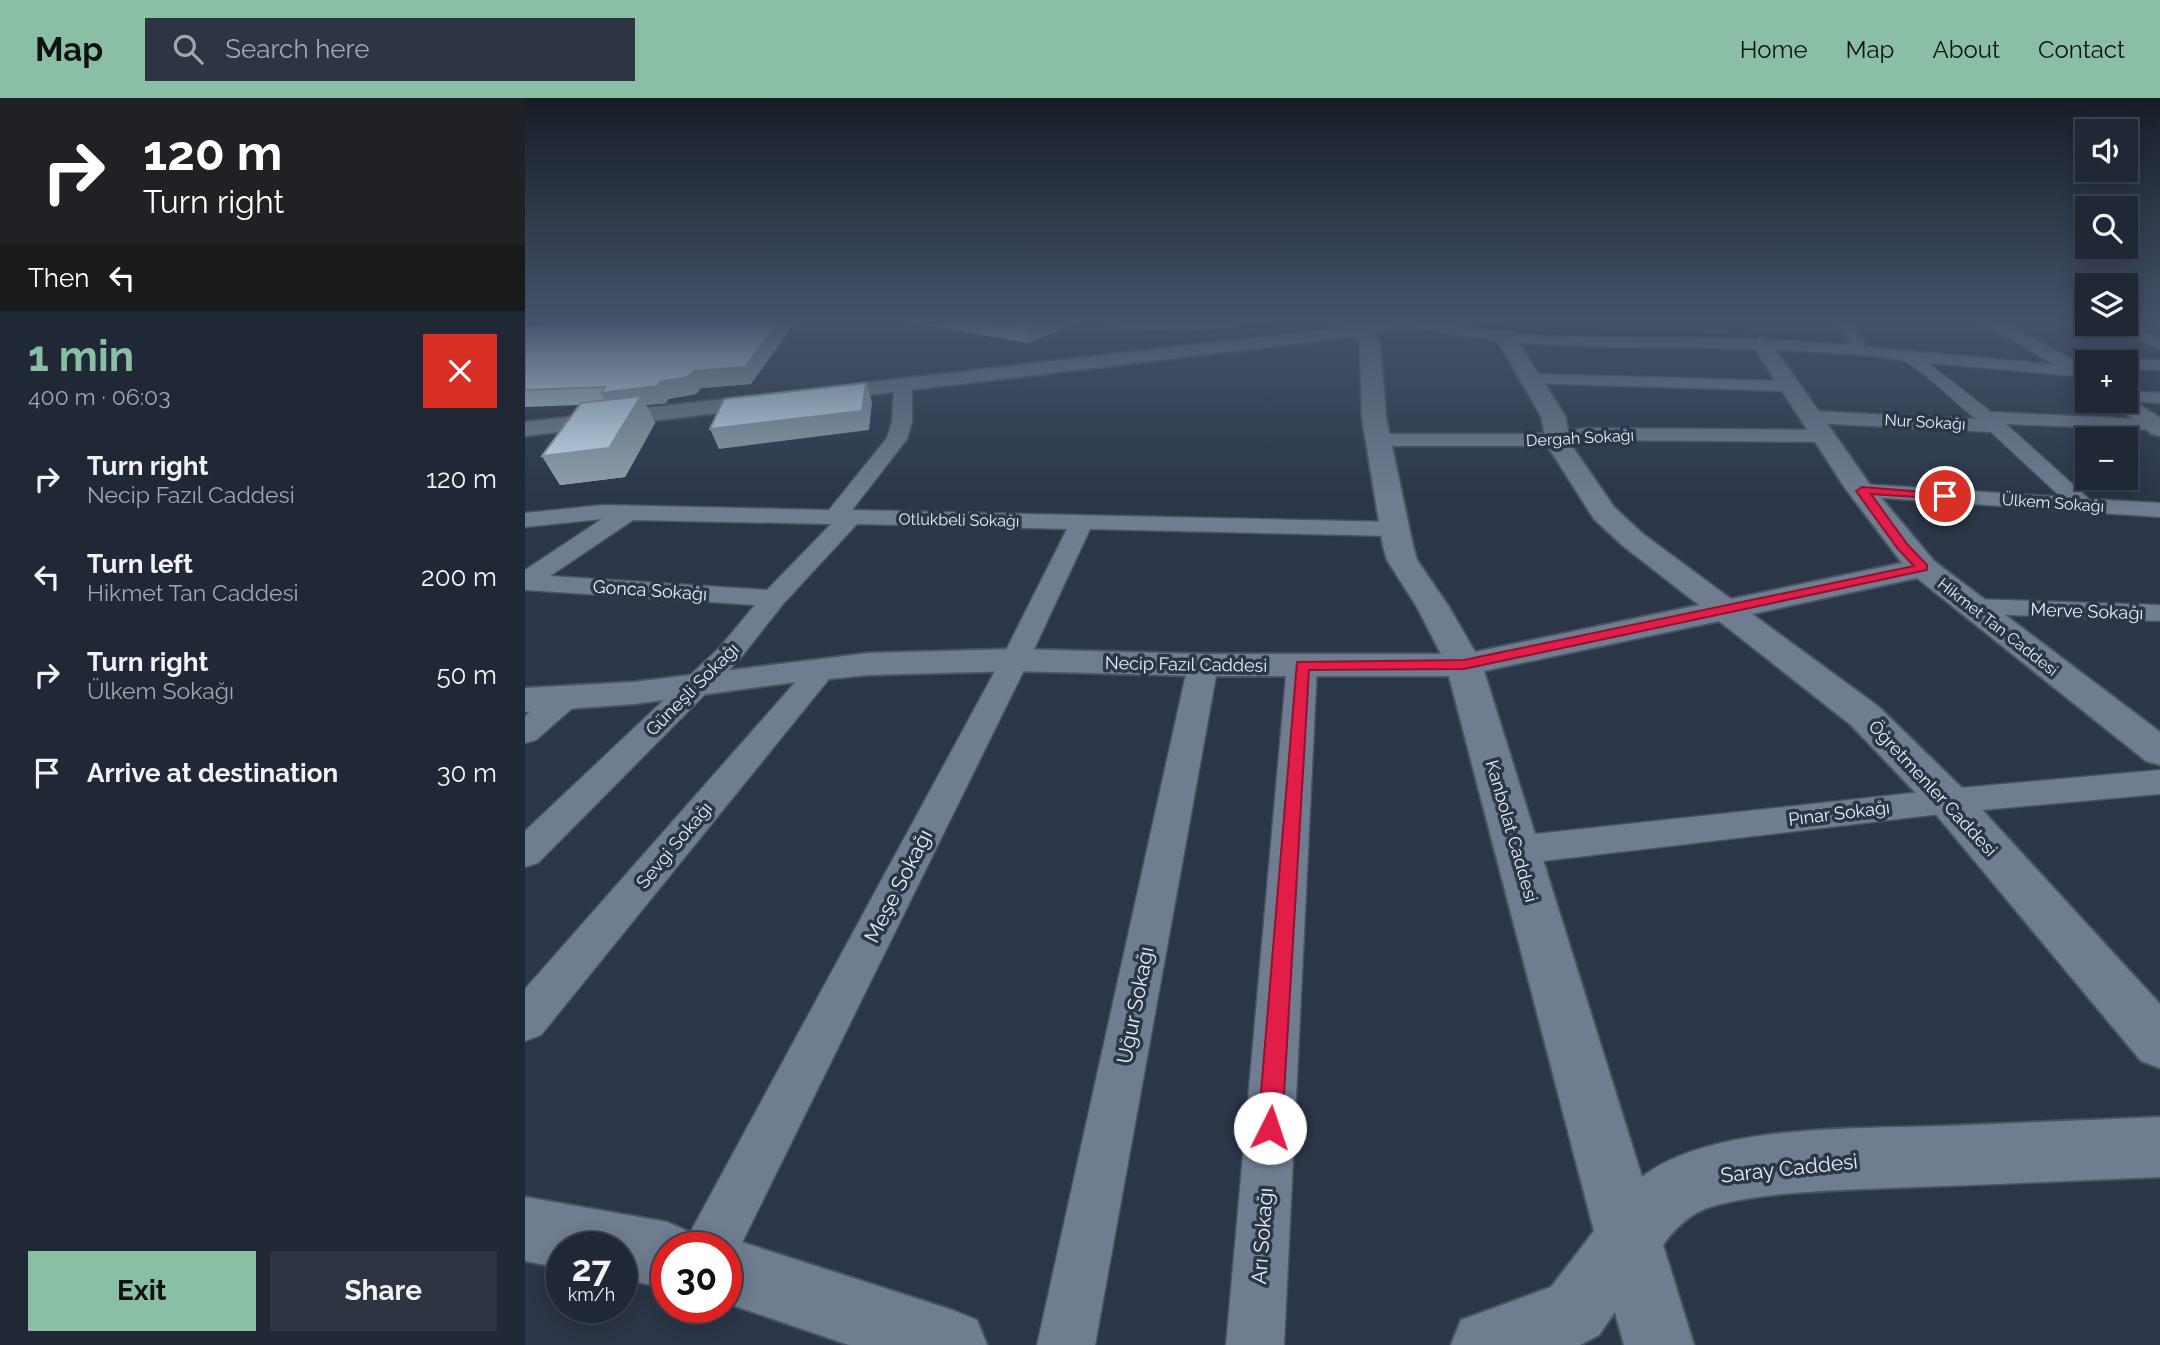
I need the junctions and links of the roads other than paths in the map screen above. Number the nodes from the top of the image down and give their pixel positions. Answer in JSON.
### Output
{"nodes":[{"id":1,"x":949,"y":380,"type":"edge"},
{"id":2,"x":1371,"y":380,"type":"edge"},
{"id":3,"x":1533,"y":380,"type":"edge"},
{"id":4,"x":1576,"y":380,"type":"edge"},
{"id":5,"x":1787,"y":380,"type":"edge"},
{"id":6,"x":1939,"y":380,"type":"edge"},
{"id":7,"x":903,"y":386,"type":"junction"},
{"id":8,"x":1791,"y":386,"type":"junction"},
{"id":9,"x":2138,"y":397,"type":"edge"},
{"id":10,"x":2160,"y":398,"type":"edge"},
{"id":11,"x":2138,"y":412,"type":"edge"},
{"id":12,"x":1992,"y":422,"type":"junction"},
{"id":13,"x":2156,"y":424,"type":"edge"},
{"id":14,"x":1818,"y":427,"type":"junction"},
{"id":15,"x":525,"y":429,"type":"edge"},
{"id":16,"x":1558,"y":438,"type":"junction"},
{"id":17,"x":1378,"y":440,"type":"junction"},
{"id":18,"x":1862,"y":491,"type":"junction"},
{"id":19,"x":2083,"y":505,"type":"junction"},
{"id":20,"x":2160,"y":510,"type":"edge"},
{"id":21,"x":627,"y":513,"type":"junction"},
{"id":22,"x":842,"y":517,"type":"junction"},
{"id":23,"x":525,"y":520,"type":"edge"},
{"id":24,"x":1082,"y":522,"type":"junction"},
{"id":25,"x":1393,"y":529,"type":"junction"},
{"id":26,"x":1923,"y":568,"type":"junction"},
{"id":27,"x":525,"y":582,"type":"edge"},
{"id":28,"x":774,"y":598,"type":"junction"},
{"id":29,"x":1972,"y":607,"type":"junction"},
{"id":30,"x":1723,"y":610,"type":"junction"},
{"id":31,"x":2160,"y":613,"type":"edge"},
{"id":32,"x":1015,"y":660,"type":"junction"},
{"id":33,"x":1203,"y":665,"type":"junction"},
{"id":34,"x":1302,"y":665,"type":"junction"},
{"id":35,"x":1464,"y":665,"type":"junction"},
{"id":36,"x":823,"y":668,"type":"junction"},
{"id":37,"x":698,"y":685,"type":"junction"},
{"id":38,"x":566,"y":697,"type":"junction"},
{"id":39,"x":525,"y":701,"type":"edge"},
{"id":40,"x":525,"y":733,"type":"edge"},
{"id":41,"x":2160,"y":752,"type":"edge"},
{"id":42,"x":2160,"y":782,"type":"edge"},
{"id":43,"x":1949,"y":801,"type":"junction"},
{"id":44,"x":1518,"y":850,"type":"junction"},
{"id":45,"x":525,"y":853,"type":"edge"},
{"id":46,"x":525,"y":1021,"type":"edge"},
{"id":47,"x":2160,"y":1043,"type":"edge"},
{"id":48,"x":2160,"y":1147,"type":"edge"},
{"id":49,"x":525,"y":1229,"type":"edge"},
{"id":50,"x":720,"y":1232,"type":"edge"},
{"id":51,"x":1628,"y":1237,"type":"junction"},
{"id":52,"x":651,"y":1252,"type":"edge"},
{"id":53,"x":742,"y":1275,"type":"edge"},
{"id":54,"x":948,"y":1344,"type":"edge"},
{"id":55,"x":1066,"y":1345,"type":"edge"},
{"id":56,"x":1255,"y":1345,"type":"edge"},
{"id":57,"x":1486,"y":1345,"type":"edge"},
{"id":58,"x":1659,"y":1345,"type":"edge"}],
"edges":[{"from":1,"to":7,"type":"street"},
{"from":2,"to":17,"type":"street","name":"Kanbolat Caddesi"},
{"from":3,"to":16,"type":"street","name":"Öğretmenler Caddesi"},
{"from":4,"to":8,"type":"street"},
{"from":5,"to":8,"type":"street","name":"Hikmet Tan Caddesi"},
{"from":6,"to":12,"type":"street"},
{"from":7,"to":15,"type":"street"},
{"from":7,"to":22,"type":"street","name":"Güneşli Sokağı"},
{"from":8,"to":14,"type":"street","name":"Hikmet Tan Caddesi"},
{"from":9,"to":10,"type":"street"},
{"from":11,"to":13,"type":"street"},
{"from":12,"to":13,"type":"street","name":"Nur Sokağı"},
{"from":12,"to":14,"type":"street","name":"Nur Sokağı"},
{"from":12,"to":19,"type":"street"},
{"from":14,"to":16,"type":"street","name":"Dergah Sokağı"},
{"from":14,"to":18,"type":"street","name":"Hikmet Tan Caddesi"},
{"from":16,"to":17,"type":"street","name":"Dergah Sokağı"},
{"from":16,"to":30,"type":"street","name":"Öğretmenler Caddesi"},
{"from":17,"to":25,"type":"street","name":"Kanbolat Caddesi"},
{"from":18,"to":19,"type":"street","name":"Ülkem Sokağı"},
{"from":18,"to":26,"type":"street","name":"Hikmet Tan Caddesi"},
{"from":19,"to":20,"type":"street","name":"Ülkem Sokağı"},
{"from":21,"to":22,"type":"street","name":"Otlukbeli Sokağı"},
{"from":21,"to":23,"type":"street","name":"Otlukbeli Sokağı"},
{"from":21,"to":27,"type":"street"},
{"from":22,"to":24,"type":"street","name":"Otlukbeli Sokağı"},
{"from":22,"to":28,"type":"street","name":"Güneşli Sokağı"},
{"from":24,"to":25,"type":"street","name":"Otlukbeli Sokağı"},
{"from":24,"to":32,"type":"street","name":"Meşe Sokağı"},
{"from":25,"to":35,"type":"street","name":"Kanbolat Caddesi"},
{"from":26,"to":29,"type":"street","name":"Hikmet Tan Caddesi"},
{"from":26,"to":30,"type":"street","name":"Necip Fazıl Caddesi"},
{"from":27,"to":28,"type":"street","name":"Gonca Sokağı"},
{"from":28,"to":37,"type":"street","name":"Güneşli Sokağı"},
{"from":29,"to":31,"type":"street","name":"Merve Sokağı"},
{"from":29,"to":41,"type":"street","name":"Hikmet Tan Caddesi"},
{"from":30,"to":35,"type":"street","name":"Necip Fazıl Caddesi"},
{"from":30,"to":43,"type":"street","name":"Öğretmenler Caddesi"},
{"from":32,"to":33,"type":"street","name":"Necip Fazıl Caddesi"},
{"from":32,"to":36,"type":"street","name":"Necip Fazıl Caddesi"},
{"from":32,"to":50,"type":"street","name":"Meşe Sokağı"},
{"from":33,"to":34,"type":"street","name":"Necip Fazıl Caddesi"},
{"from":33,"to":55,"type":"street","name":"Uğur Sokağı"},
{"from":34,"to":35,"type":"street","name":"Necip Fazıl Caddesi"},
{"from":34,"to":56,"type":"street","name":"Arı Sokağı"},
{"from":35,"to":44,"type":"street","name":"Kanbolat Caddesi"},
{"from":36,"to":37,"type":"street","name":"Necip Fazıl Caddesi"},
{"from":36,"to":46,"type":"street","name":"Sevgi Sokağı"},
{"from":37,"to":38,"type":"street","name":"Necip Fazıl Caddesi"},
{"from":37,"to":45,"type":"street","name":"Güneşli Sokağı"},
{"from":38,"to":39,"type":"street","name":"Necip Fazıl Caddesi"},
{"from":38,"to":40,"type":"street"},
{"from":42,"to":43,"type":"street","name":"Pınar Sokağı"},
{"from":43,"to":44,"type":"street","name":"Pınar Sokağı"},
{"from":43,"to":47,"type":"street","name":"Öğretmenler Caddesi"},
{"from":44,"to":51,"type":"street","name":"Kanbolat Caddesi"},
{"from":48,"to":51,"type":"street","name":"Saray Caddesi"},
{"from":49,"to":52,"type":"street"},
{"from":51,"to":57,"type":"street","name":"Saray Caddesi"},
{"from":51,"to":58,"type":"street","name":"Kanbolat Caddesi"},
{"from":53,"to":54,"type":"street"}]}
